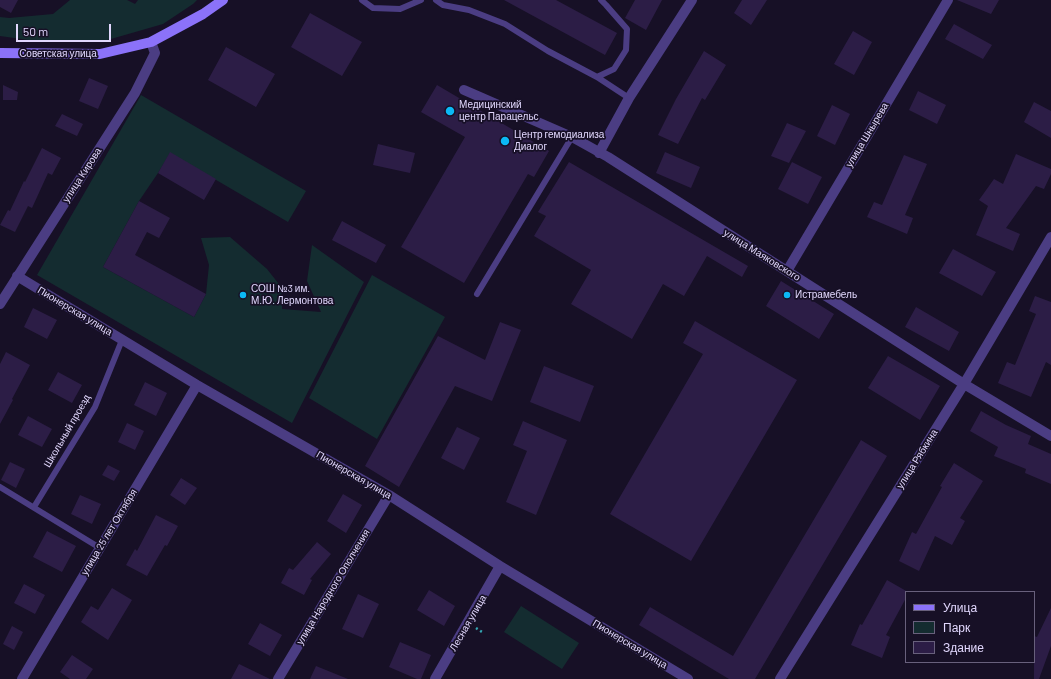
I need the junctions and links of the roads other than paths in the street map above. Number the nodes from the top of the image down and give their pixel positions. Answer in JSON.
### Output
{"nodes":[{"id":1,"x":223,"y":0,"type":"edge"},
{"id":2,"x":362,"y":0,"type":"edge"},
{"id":3,"x":421,"y":0,"type":"edge"},
{"id":4,"x":436,"y":0,"type":"edge"},
{"id":5,"x":601,"y":0,"type":"edge"},
{"id":6,"x":692,"y":0,"type":"edge"},
{"id":7,"x":948,"y":0,"type":"edge"},
{"id":8,"x":151,"y":42,"type":"junction"},
{"id":9,"x":0,"y":53,"type":"edge"},
{"id":10,"x":596,"y":77,"type":"junction"},
{"id":11,"x":464,"y":90,"type":"dead end"},
{"id":12,"x":629,"y":98,"type":"junction"},
{"id":13,"x":572,"y":137,"type":"junction"},
{"id":14,"x":599,"y":152,"type":"junction"},
{"id":15,"x":1051,"y":237,"type":"edge"},
{"id":16,"x":787,"y":271,"type":"junction"},
{"id":17,"x":17,"y":276,"type":"junction"},
{"id":18,"x":478,"y":294,"type":"dead end"},
{"id":19,"x":0,"y":304,"type":"edge"},
{"id":20,"x":122,"y":340,"type":"junction"},
{"id":21,"x":964,"y":384,"type":"junction"},
{"id":22,"x":197,"y":385,"type":"junction"},
{"id":23,"x":1051,"y":436,"type":"edge"},
{"id":24,"x":0,"y":487,"type":"edge"},
{"id":25,"x":389,"y":495,"type":"junction"},
{"id":26,"x":34,"y":507,"type":"junction"},
{"id":27,"x":100,"y":548,"type":"junction"},
{"id":28,"x":500,"y":566,"type":"junction"},
{"id":29,"x":22,"y":679,"type":"edge"},
{"id":30,"x":278,"y":679,"type":"edge"},
{"id":31,"x":435,"y":679,"type":"edge"},
{"id":32,"x":688,"y":679,"type":"edge"},
{"id":33,"x":780,"y":679,"type":"edge"}],
"edges":[{"from":1,"to":8,"type":"main road","name":"Советская улица"},
{"from":2,"to":3,"type":"lane"},
{"from":4,"to":10,"type":"lane"},
{"from":5,"to":10,"type":"lane"},
{"from":6,"to":12,"type":"street"},
{"from":7,"to":16,"type":"street","name":"улица Шнырева"},
{"from":8,"to":9,"type":"main road","name":"Советская улица"},
{"from":8,"to":17,"type":"street","name":"улица Кирова"},
{"from":10,"to":12,"type":"lane"},
{"from":11,"to":13,"type":"street","name":"улица Маяковского"},
{"from":12,"to":14,"type":"street"},
{"from":13,"to":14,"type":"street","name":"улица Маяковского"},
{"from":13,"to":18,"type":"lane"},
{"from":14,"to":16,"type":"street","name":"улица Маяковского"},
{"from":15,"to":21,"type":"street","name":"улица Рябкина"},
{"from":16,"to":21,"type":"street","name":"улица Маяковского"},
{"from":17,"to":19,"type":"street","name":"улица Кирова"},
{"from":17,"to":20,"type":"street","name":"Пионерская улица"},
{"from":20,"to":22,"type":"street","name":"Пионерская улица"},
{"from":20,"to":26,"type":"lane","name":"Школьный проезд"},
{"from":21,"to":23,"type":"street","name":"улица Маяковского"},
{"from":21,"to":33,"type":"street","name":"улица Рябкина"},
{"from":22,"to":25,"type":"street","name":"Пионерская улица"},
{"from":22,"to":27,"type":"street","name":"улица 25 лет Октября"},
{"from":24,"to":26,"type":"lane"},
{"from":25,"to":28,"type":"street","name":"Пионерская улица"},
{"from":25,"to":30,"type":"street","name":"улица Народного Ополчения"},
{"from":26,"to":27,"type":"lane"},
{"from":27,"to":29,"type":"street","name":"улица 25 лет Октября"},
{"from":28,"to":31,"type":"street","name":"Лесная улица"},
{"from":28,"to":32,"type":"street","name":"Пионерская улица"}]}
